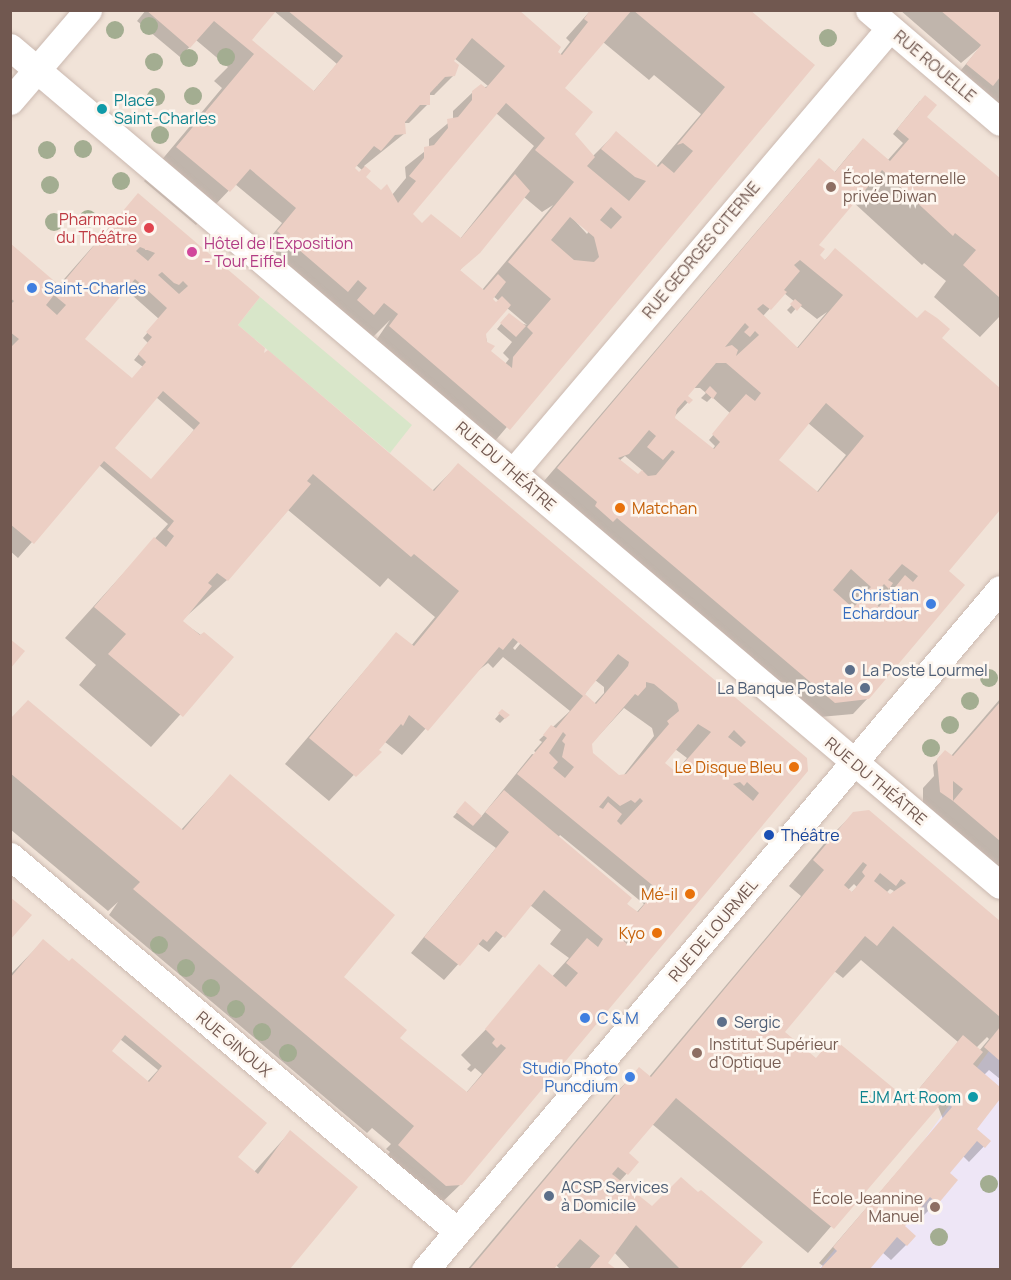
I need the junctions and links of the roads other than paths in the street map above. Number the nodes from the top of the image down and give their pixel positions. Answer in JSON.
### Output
{"nodes":[{"id":1,"x":88,"y":10,"type":"edge"},
{"id":2,"x":869,"y":10,"type":"edge"},
{"id":3,"x":890,"y":28,"type":"junction"},
{"id":4,"x":10,"y":47,"type":"edge"},
{"id":5,"x":37,"y":69,"type":"junction"},
{"id":6,"x":10,"y":74,"type":"edge"},
{"id":7,"x":10,"y":101,"type":"edge"},
{"id":8,"x":1000,"y":122,"type":"edge"},
{"id":9,"x":513,"y":472,"type":"junction"},
{"id":10,"x":1000,"y":589,"type":"edge"},
{"id":11,"x":854,"y":763,"type":"junction"},
{"id":12,"x":10,"y":856,"type":"edge"},
{"id":13,"x":1000,"y":885,"type":"edge"},
{"id":14,"x":456,"y":1232,"type":"junction"},
{"id":15,"x":425,"y":1269,"type":"edge"}],
"edges":[{"from":1,"to":5,"type":"street"},
{"from":2,"to":3,"type":"street","name":"RUE ROUELLE"},
{"from":3,"to":8,"type":"street","name":"RUE ROUELLE"},
{"from":3,"to":9,"type":"street","name":"RUE GEORGES CITERNE"},
{"from":4,"to":5,"type":"street","name":"RUE DU THÉÂTRE"},
{"from":5,"to":6,"type":"street"},
{"from":5,"to":7,"type":"street"},
{"from":5,"to":9,"type":"street","name":"RUE DU THÉÂTRE"},
{"from":9,"to":11,"type":"street","name":"RUE DU THÉÂTRE"},
{"from":10,"to":11,"type":"street","name":"RUE DE LOURMEL"},
{"from":11,"to":13,"type":"street","name":"RUE DU THÉÂTRE"},
{"from":11,"to":14,"type":"street","name":"RUE DE LOURMEL"},
{"from":12,"to":14,"type":"street","name":"RUE GINOUX"},
{"from":14,"to":15,"type":"street","name":"RUE DE LOURMEL"}]}
